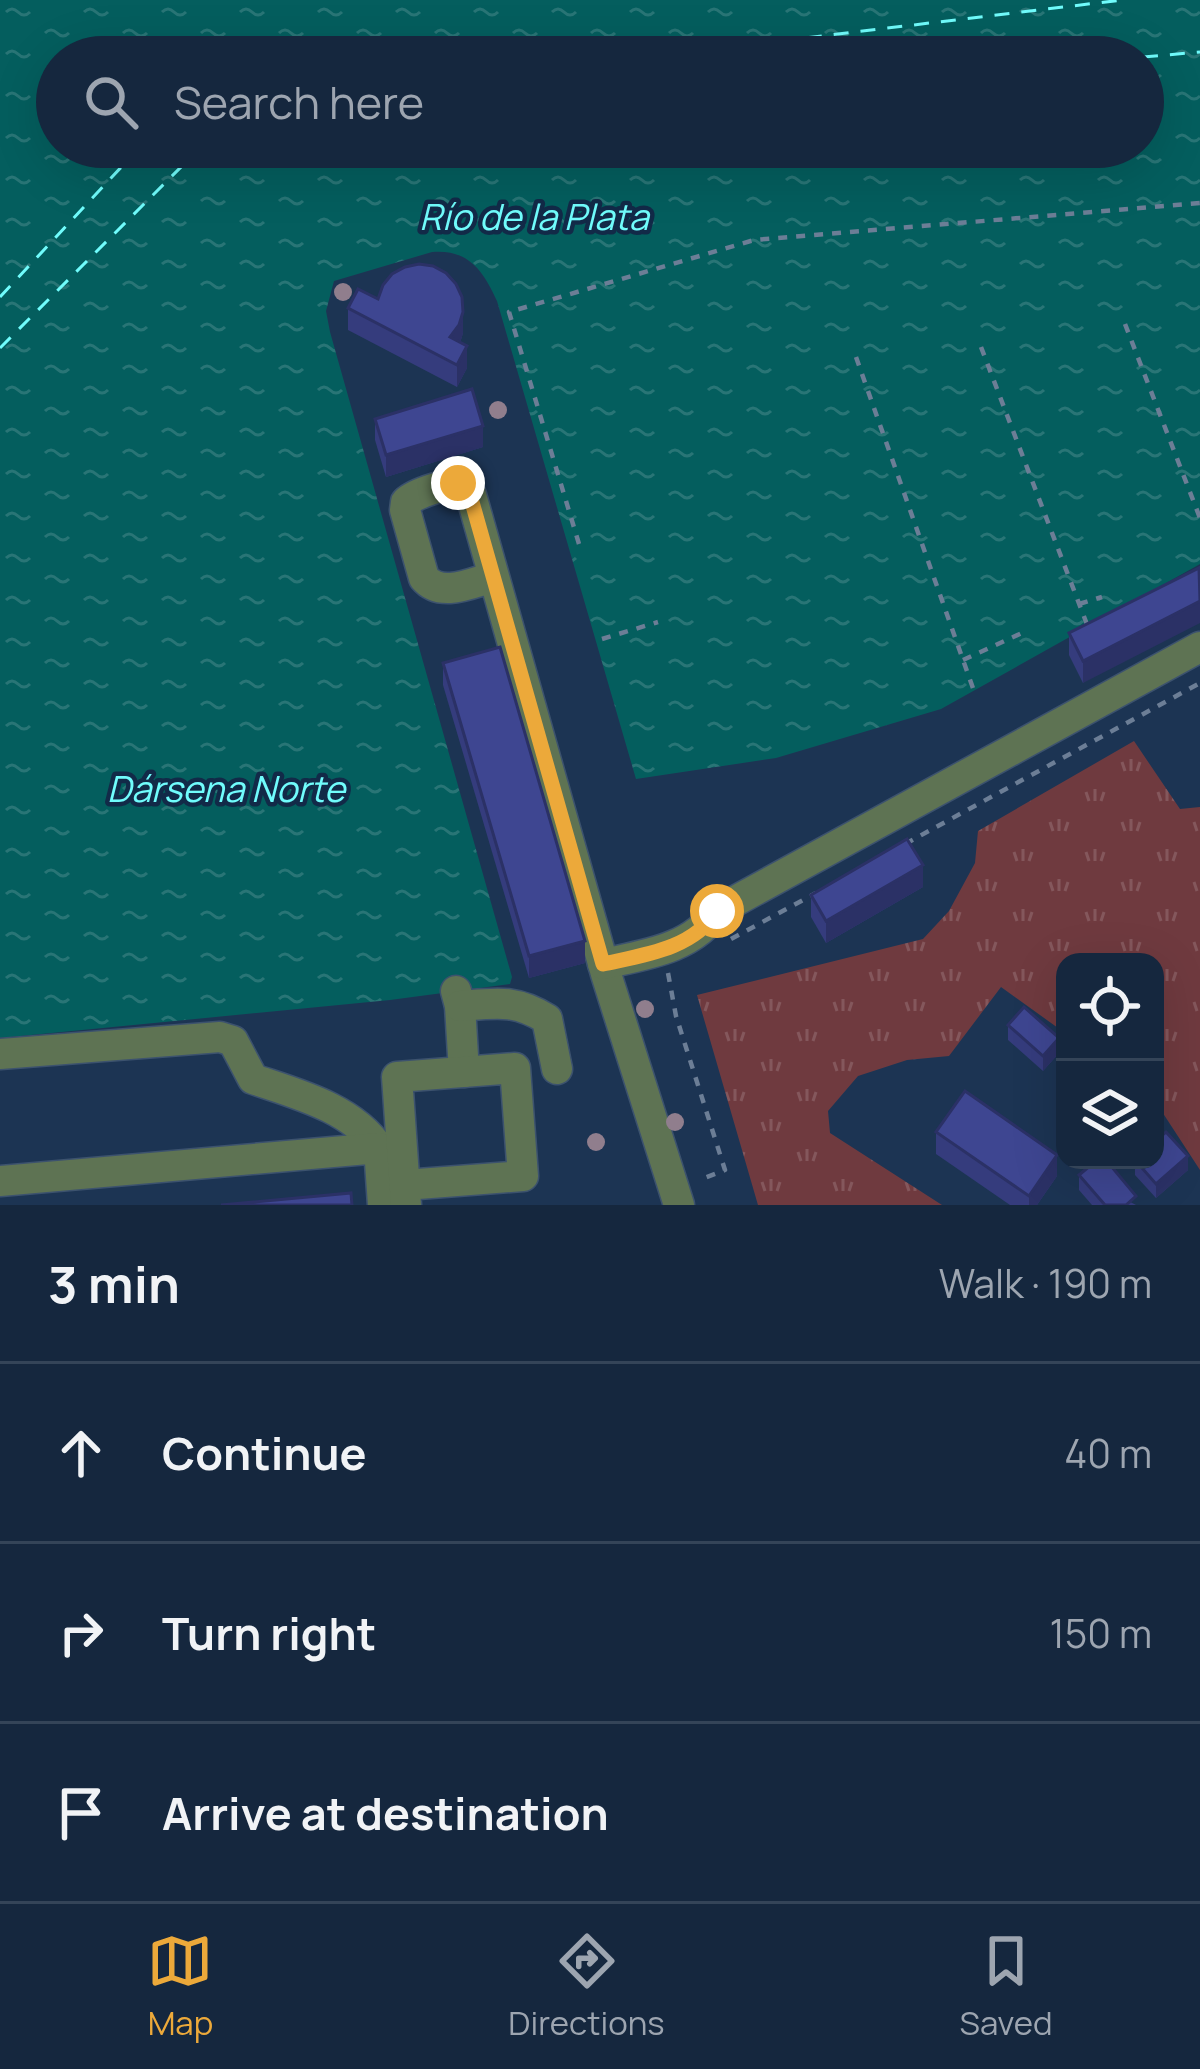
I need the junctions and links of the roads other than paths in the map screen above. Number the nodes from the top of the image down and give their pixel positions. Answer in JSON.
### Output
{"nodes":[{"id":1,"x":493,"y":577,"type":"dead end"},
{"id":2,"x":1200,"y":647,"type":"edge"},
{"id":3,"x":603,"y":964,"type":"junction"},
{"id":4,"x":0,"y":1054,"type":"edge"},
{"id":5,"x":557,"y":1070,"type":"dead end"},
{"id":6,"x":464,"y":1072,"type":"junction"},
{"id":7,"x":380,"y":1148,"type":"junction"},
{"id":8,"x":0,"y":1181,"type":"edge"},
{"id":9,"x":686,"y":1194,"type":"edge"},
{"id":10,"x":398,"y":1198,"type":"edge"}],
"edges":[{"from":1,"to":3,"type":"lane"},
{"from":2,"to":3,"type":"lane"},
{"from":3,"to":9,"type":"lane"},
{"from":4,"to":7,"type":"lane"},
{"from":5,"to":6,"type":"lane"},
{"from":6,"to":10,"type":"lane"},
{"from":6,"to":10,"type":"lane"},
{"from":7,"to":8,"type":"lane"},
{"from":7,"to":10,"type":"lane"}]}
